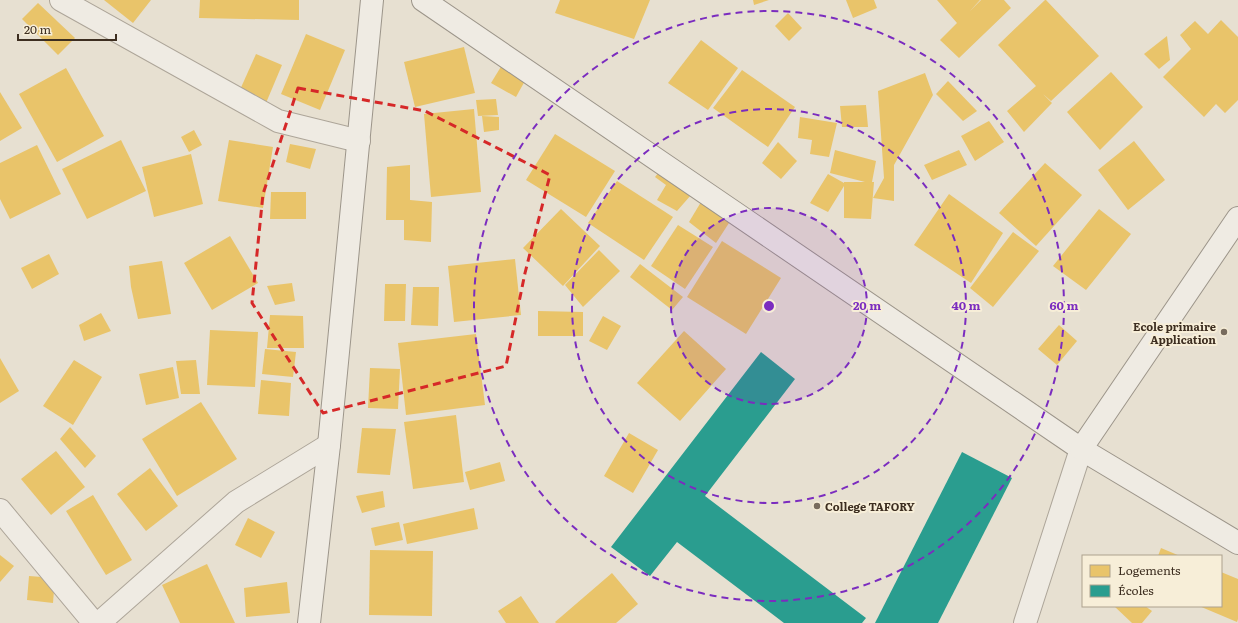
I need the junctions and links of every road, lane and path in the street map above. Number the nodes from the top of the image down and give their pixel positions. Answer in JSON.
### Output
{"nodes":[{"id":1,"x":61,"y":0,"type":"edge"},
{"id":2,"x":372,"y":0,"type":"edge"},
{"id":3,"x":423,"y":0,"type":"edge"},
{"id":4,"x":359,"y":141,"type":"junction"},
{"id":5,"x":1238,"y":218,"type":"edge"},
{"id":6,"x":329,"y":445,"type":"junction"},
{"id":7,"x":1081,"y":449,"type":"junction"},
{"id":8,"x":0,"y":510,"type":"edge"},
{"id":9,"x":1238,"y":543,"type":"edge"},
{"id":10,"x":94,"y":623,"type":"edge"},
{"id":11,"x":99,"y":623,"type":"edge"},
{"id":12,"x":309,"y":623,"type":"edge"},
{"id":13,"x":1025,"y":623,"type":"edge"}],
"edges":[{"from":1,"to":4,"type":"street"},
{"from":2,"to":4,"type":"street"},
{"from":3,"to":7,"type":"street"},
{"from":4,"to":6,"type":"street"},
{"from":5,"to":7,"type":"street"},
{"from":6,"to":11,"type":"street"},
{"from":6,"to":12,"type":"street"},
{"from":7,"to":9,"type":"street"},
{"from":7,"to":13,"type":"street"},
{"from":8,"to":10,"type":"street"}]}
